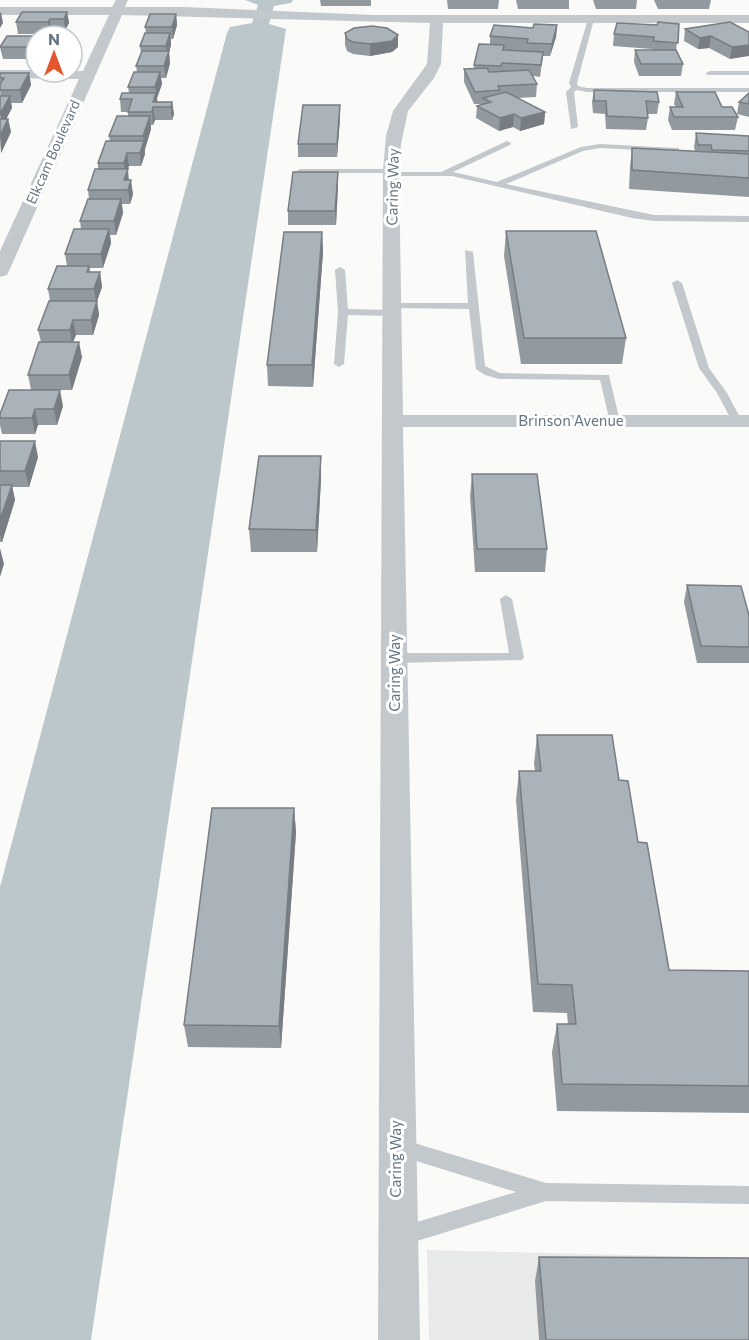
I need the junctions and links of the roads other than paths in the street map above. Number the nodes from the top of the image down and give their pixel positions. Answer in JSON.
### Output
{"nodes":[{"id":1,"x":119,"y":6,"type":"edge"},
{"id":2,"x":0,"y":11,"type":"edge"},
{"id":3,"x":436,"y":19,"type":"junction"},
{"id":4,"x":591,"y":19,"type":"junction"},
{"id":5,"x":749,"y":20,"type":"edge"},
{"id":6,"x":710,"y":73,"type":"dead end"},
{"id":7,"x":749,"y":73,"type":"edge"},
{"id":8,"x":0,"y":74,"type":"edge"},
{"id":9,"x":88,"y":75,"type":"junction"},
{"id":10,"x":575,"y":87,"type":"junction"},
{"id":11,"x":749,"y":90,"type":"edge"},
{"id":12,"x":574,"y":128,"type":"dead end"},
{"id":13,"x":507,"y":142,"type":"dead end"},
{"id":14,"x":676,"y":150,"type":"edge"},
{"id":15,"x":300,"y":171,"type":"edge"},
{"id":16,"x":392,"y":172,"type":"junction"},
{"id":17,"x":442,"y":174,"type":"junction"},
{"id":18,"x":499,"y":184,"type":"junction"},
{"id":19,"x":749,"y":219,"type":"edge"},
{"id":20,"x":468,"y":252,"type":"dead end"},
{"id":21,"x":340,"y":270,"type":"dead end"},
{"id":22,"x":0,"y":271,"type":"edge"},
{"id":23,"x":676,"y":284,"type":"dead end"},
{"id":24,"x":473,"y":306,"type":"junction"},
{"id":25,"x":393,"y":309,"type":"junction"},
{"id":26,"x":343,"y":312,"type":"junction"},
{"id":27,"x":339,"y":364,"type":"dead end"},
{"id":28,"x":394,"y":421,"type":"junction"},
{"id":29,"x":743,"y":421,"type":"edge"},
{"id":30,"x":615,"y":422,"type":"junction"},
{"id":31,"x":506,"y":598,"type":"dead end"},
{"id":32,"x":395,"y":658,"type":"junction"},
{"id":33,"x":396,"y":1147,"type":"junction"},
{"id":34,"x":546,"y":1192,"type":"junction"},
{"id":35,"x":749,"y":1195,"type":"edge"},
{"id":36,"x":396,"y":1238,"type":"junction"},
{"id":37,"x":399,"y":1340,"type":"edge"}],
"edges":[{"from":1,"to":2,"type":"street"},
{"from":1,"to":3,"type":"street"},
{"from":1,"to":9,"type":"street","name":"Elkcam Boulevard"},
{"from":3,"to":4,"type":"street"},
{"from":3,"to":16,"type":"street","name":"Caring Way"},
{"from":4,"to":5,"type":"street"},
{"from":4,"to":10,"type":"lane"},
{"from":6,"to":7,"type":"lane"},
{"from":8,"to":9,"type":"street"},
{"from":9,"to":22,"type":"street","name":"Elkcam Boulevard"},
{"from":10,"to":11,"type":"lane"},
{"from":10,"to":12,"type":"lane"},
{"from":13,"to":17,"type":"lane"},
{"from":14,"to":18,"type":"lane"},
{"from":15,"to":16,"type":"lane"},
{"from":16,"to":17,"type":"lane"},
{"from":16,"to":25,"type":"street","name":"Caring Way"},
{"from":17,"to":18,"type":"lane"},
{"from":18,"to":19,"type":"lane"},
{"from":20,"to":24,"type":"lane"},
{"from":21,"to":26,"type":"lane"},
{"from":23,"to":29,"type":"lane"},
{"from":24,"to":25,"type":"lane"},
{"from":24,"to":30,"type":"lane"},
{"from":25,"to":26,"type":"lane"},
{"from":25,"to":28,"type":"street","name":"Caring Way"},
{"from":26,"to":27,"type":"lane"},
{"from":28,"to":30,"type":"street","name":"Brinson Avenue"},
{"from":28,"to":32,"type":"street","name":"Caring Way"},
{"from":29,"to":30,"type":"street","name":"Brinson Avenue"},
{"from":31,"to":32,"type":"lane"},
{"from":32,"to":33,"type":"street","name":"Caring Way"},
{"from":33,"to":34,"type":"lane"},
{"from":33,"to":36,"type":"street","name":"Caring Way"},
{"from":34,"to":35,"type":"lane"},
{"from":34,"to":36,"type":"lane"},
{"from":36,"to":37,"type":"street","name":"Caring Way"}]}
